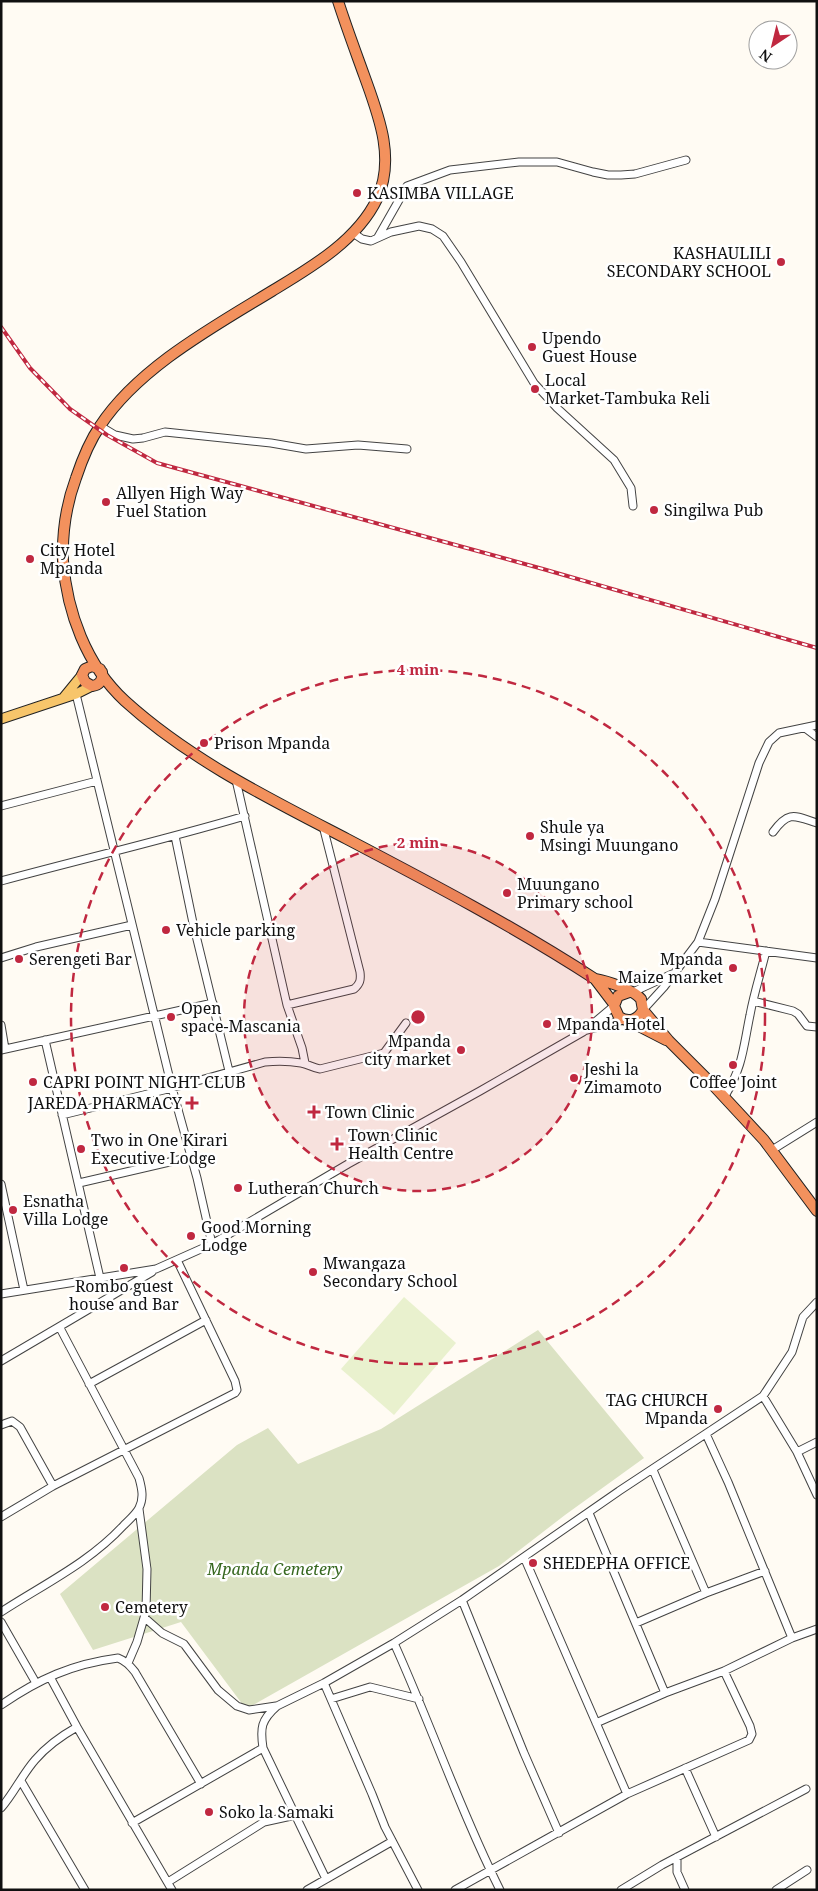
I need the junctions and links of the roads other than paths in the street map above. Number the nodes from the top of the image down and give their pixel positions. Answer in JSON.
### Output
{"nodes":[{"id":1,"x":338,"y":1,"type":"edge"},
{"id":2,"x":686,"y":160,"type":"dead end"},
{"id":3,"x":353,"y":233,"type":"junction"},
{"id":4,"x":378,"y":237,"type":"junction"},
{"id":5,"x":100,"y":426,"type":"junction"},
{"id":6,"x":407,"y":449,"type":"dead end"},
{"id":7,"x":633,"y":506,"type":"dead end"},
{"id":8,"x":82,"y":641,"type":"junction"},
{"id":9,"x":101,"y":671,"type":"junction"},
{"id":10,"x":83,"y":674,"type":"junction"},
{"id":11,"x":94,"y":686,"type":"junction"},
{"id":12,"x":76,"y":694,"type":"junction"},
{"id":13,"x":120,"y":696,"type":"junction"},
{"id":14,"x":64,"y":697,"type":"junction"},
{"id":15,"x":1,"y":719,"type":"edge"},
{"id":16,"x":817,"y":725,"type":"edge"},
{"id":17,"x":805,"y":728,"type":"junction"},
{"id":18,"x":817,"y":737,"type":"edge"},
{"id":19,"x":236,"y":780,"type":"junction"},
{"id":20,"x":97,"y":781,"type":"junction"},
{"id":21,"x":1,"y":806,"type":"edge"},
{"id":22,"x":245,"y":816,"type":"junction"},
{"id":23,"x":817,"y":823,"type":"edge"},
{"id":24,"x":323,"y":826,"type":"junction"},
{"id":25,"x":773,"y":832,"type":"dead end"},
{"id":26,"x":175,"y":836,"type":"junction"},
{"id":27,"x":114,"y":851,"type":"junction"},
{"id":28,"x":1,"y":881,"type":"edge"},
{"id":29,"x":132,"y":925,"type":"junction"},
{"id":30,"x":698,"y":942,"type":"junction"},
{"id":31,"x":766,"y":951,"type":"junction"},
{"id":32,"x":1,"y":958,"type":"edge"},
{"id":33,"x":817,"y":958,"type":"edge"},
{"id":34,"x":673,"y":974,"type":"junction"},
{"id":35,"x":595,"y":979,"type":"junction"},
{"id":36,"x":631,"y":992,"type":"junction"},
{"id":37,"x":753,"y":1001,"type":"junction"},
{"id":38,"x":213,"y":1003,"type":"junction"},
{"id":39,"x":287,"y":1005,"type":"junction"},
{"id":40,"x":614,"y":1005,"type":"junction"},
{"id":41,"x":643,"y":1010,"type":"junction"},
{"id":42,"x":154,"y":1016,"type":"junction"},
{"id":43,"x":627,"y":1020,"type":"junction"},
{"id":44,"x":406,"y":1023,"type":"dead end"},
{"id":45,"x":1,"y":1025,"type":"edge"},
{"id":46,"x":817,"y":1027,"type":"edge"},
{"id":47,"x":583,"y":1032,"type":"junction"},
{"id":48,"x":45,"y":1040,"type":"junction"},
{"id":49,"x":669,"y":1041,"type":"junction"},
{"id":50,"x":3,"y":1050,"type":"edge"},
{"id":51,"x":305,"y":1063,"type":"junction"},
{"id":52,"x":229,"y":1071,"type":"junction"},
{"id":53,"x":172,"y":1088,"type":"junction"},
{"id":54,"x":724,"y":1096,"type":"junction"},
{"id":55,"x":62,"y":1115,"type":"junction"},
{"id":56,"x":817,"y":1122,"type":"edge"},
{"id":57,"x":772,"y":1150,"type":"junction"},
{"id":58,"x":191,"y":1158,"type":"junction"},
{"id":59,"x":79,"y":1183,"type":"junction"},
{"id":60,"x":1,"y":1184,"type":"edge"},
{"id":61,"x":816,"y":1209,"type":"edge"},
{"id":62,"x":9,"y":1218,"type":"junction"},
{"id":63,"x":1,"y":1219,"type":"edge"},
{"id":64,"x":212,"y":1244,"type":"junction"},
{"id":65,"x":177,"y":1260,"type":"junction"},
{"id":66,"x":156,"y":1269,"type":"junction"},
{"id":67,"x":100,"y":1278,"type":"junction"},
{"id":68,"x":24,"y":1290,"type":"junction"},
{"id":69,"x":1,"y":1294,"type":"edge"},
{"id":70,"x":817,"y":1302,"type":"edge"},
{"id":71,"x":206,"y":1320,"type":"junction"},
{"id":72,"x":60,"y":1328,"type":"junction"},
{"id":73,"x":1,"y":1361,"type":"edge"},
{"id":74,"x":89,"y":1384,"type":"junction"},
{"id":75,"x":763,"y":1396,"type":"junction"},
{"id":76,"x":1,"y":1425,"type":"edge"},
{"id":77,"x":706,"y":1434,"type":"junction"},
{"id":78,"x":817,"y":1442,"type":"edge"},
{"id":79,"x":123,"y":1449,"type":"junction"},
{"id":80,"x":797,"y":1452,"type":"junction"},
{"id":81,"x":653,"y":1470,"type":"junction"},
{"id":82,"x":53,"y":1486,"type":"junction"},
{"id":83,"x":817,"y":1495,"type":"edge"},
{"id":84,"x":138,"y":1509,"type":"junction"},
{"id":85,"x":589,"y":1513,"type":"junction"},
{"id":86,"x":1,"y":1517,"type":"edge"},
{"id":87,"x":524,"y":1557,"type":"junction"},
{"id":88,"x":765,"y":1572,"type":"junction"},
{"id":89,"x":706,"y":1593,"type":"junction"},
{"id":90,"x":462,"y":1600,"type":"junction"},
{"id":91,"x":1,"y":1612,"type":"edge"},
{"id":92,"x":145,"y":1618,"type":"junction"},
{"id":93,"x":1,"y":1622,"type":"edge"},
{"id":94,"x":636,"y":1623,"type":"junction"},
{"id":95,"x":817,"y":1629,"type":"edge"},
{"id":96,"x":792,"y":1638,"type":"junction"},
{"id":97,"x":394,"y":1643,"type":"junction"},
{"id":98,"x":128,"y":1663,"type":"junction"},
{"id":99,"x":724,"y":1671,"type":"junction"},
{"id":100,"x":50,"y":1676,"type":"junction"},
{"id":101,"x":36,"y":1683,"type":"junction"},
{"id":102,"x":324,"y":1683,"type":"junction"},
{"id":103,"x":665,"y":1693,"type":"junction"},
{"id":104,"x":331,"y":1699,"type":"junction"},
{"id":105,"x":419,"y":1699,"type":"junction"},
{"id":106,"x":1,"y":1705,"type":"edge"},
{"id":107,"x":277,"y":1706,"type":"junction"},
{"id":108,"x":596,"y":1723,"type":"junction"},
{"id":109,"x":77,"y":1727,"type":"junction"},
{"id":110,"x":263,"y":1748,"type":"junction"},
{"id":111,"x":685,"y":1768,"type":"junction"},
{"id":112,"x":21,"y":1781,"type":"junction"},
{"id":113,"x":201,"y":1784,"type":"junction"},
{"id":114,"x":806,"y":1789,"type":"dead end"},
{"id":115,"x":627,"y":1794,"type":"junction"},
{"id":116,"x":1,"y":1808,"type":"edge"},
{"id":117,"x":296,"y":1815,"type":"junction"},
{"id":118,"x":132,"y":1822,"type":"junction"},
{"id":119,"x":559,"y":1833,"type":"junction"},
{"id":120,"x":716,"y":1837,"type":"junction"},
{"id":121,"x":391,"y":1842,"type":"junction"},
{"id":122,"x":676,"y":1857,"type":"junction"},
{"id":123,"x":662,"y":1865,"type":"junction"},
{"id":124,"x":490,"y":1870,"type":"junction"},
{"id":125,"x":807,"y":1870,"type":"dead end"},
{"id":126,"x":677,"y":1872,"type":"junction"},
{"id":127,"x":326,"y":1879,"type":"junction"},
{"id":128,"x":168,"y":1882,"type":"junction"},
{"id":129,"x":85,"y":1890,"type":"edge"},
{"id":130,"x":172,"y":1890,"type":"edge"},
{"id":131,"x":307,"y":1890,"type":"edge"},
{"id":132,"x":418,"y":1890,"type":"edge"},
{"id":133,"x":455,"y":1890,"type":"edge"},
{"id":134,"x":500,"y":1890,"type":"edge"},
{"id":135,"x":621,"y":1890,"type":"edge"},
{"id":136,"x":685,"y":1890,"type":"edge"},
{"id":137,"x":776,"y":1890,"type":"edge"}],
"edges":[{"from":1,"to":3,"type":"highway"},
{"from":2,"to":4,"type":"street"},
{"from":3,"to":4,"type":"street"},
{"from":3,"to":5,"type":"highway"},
{"from":4,"to":7,"type":"street"},
{"from":5,"to":6,"type":"street"},
{"from":5,"to":8,"type":"highway"},
{"from":8,"to":9,"type":"highway"},
{"from":8,"to":10,"type":"highway"},
{"from":9,"to":10,"type":"highway"},
{"from":9,"to":11,"type":"highway"},
{"from":9,"to":13,"type":"highway"},
{"from":10,"to":11,"type":"highway"},
{"from":10,"to":14,"type":"main road"},
{"from":11,"to":12,"type":"main road"},
{"from":11,"to":13,"type":"highway"},
{"from":12,"to":14,"type":"main road"},
{"from":12,"to":20,"type":"street"},
{"from":13,"to":19,"type":"highway"},
{"from":14,"to":15,"type":"main road"},
{"from":16,"to":17,"type":"street"},
{"from":17,"to":18,"type":"street"},
{"from":17,"to":30,"type":"street"},
{"from":19,"to":22,"type":"street"},
{"from":19,"to":24,"type":"highway"},
{"from":20,"to":21,"type":"street"},
{"from":20,"to":27,"type":"street"},
{"from":22,"to":26,"type":"street"},
{"from":22,"to":39,"type":"street"},
{"from":23,"to":25,"type":"street"},
{"from":24,"to":35,"type":"highway"},
{"from":24,"to":39,"type":"street"},
{"from":26,"to":27,"type":"street"},
{"from":26,"to":38,"type":"street"},
{"from":27,"to":28,"type":"street"},
{"from":27,"to":29,"type":"street"},
{"from":29,"to":32,"type":"street"},
{"from":29,"to":42,"type":"street"},
{"from":30,"to":31,"type":"street"},
{"from":30,"to":34,"type":"street"},
{"from":31,"to":33,"type":"street"},
{"from":31,"to":37,"type":"street"},
{"from":34,"to":36,"type":"street"},
{"from":34,"to":41,"type":"street"},
{"from":35,"to":36,"type":"highway"},
{"from":35,"to":40,"type":"highway"},
{"from":36,"to":40,"type":"highway"},
{"from":36,"to":41,"type":"highway"},
{"from":37,"to":46,"type":"street"},
{"from":37,"to":54,"type":"street"},
{"from":38,"to":42,"type":"street"},
{"from":38,"to":52,"type":"street"},
{"from":39,"to":51,"type":"street"},
{"from":40,"to":43,"type":"highway"},
{"from":40,"to":47,"type":"street"},
{"from":41,"to":43,"type":"highway"},
{"from":41,"to":49,"type":"highway"},
{"from":42,"to":48,"type":"street"},
{"from":42,"to":53,"type":"street"},
{"from":43,"to":47,"type":"street"},
{"from":43,"to":49,"type":"highway"},
{"from":44,"to":51,"type":"street"},
{"from":45,"to":50,"type":"street"},
{"from":47,"to":64,"type":"street"},
{"from":48,"to":50,"type":"street"},
{"from":48,"to":55,"type":"street"},
{"from":49,"to":54,"type":"highway"},
{"from":51,"to":52,"type":"street"},
{"from":52,"to":53,"type":"street"},
{"from":53,"to":55,"type":"street"},
{"from":53,"to":58,"type":"street"},
{"from":54,"to":57,"type":"highway"},
{"from":55,"to":59,"type":"street"},
{"from":56,"to":57,"type":"street"},
{"from":57,"to":61,"type":"highway"},
{"from":58,"to":59,"type":"street"},
{"from":58,"to":64,"type":"street"},
{"from":59,"to":67,"type":"street"},
{"from":60,"to":62,"type":"street"},
{"from":62,"to":63,"type":"street"},
{"from":62,"to":68,"type":"street"},
{"from":64,"to":65,"type":"street"},
{"from":65,"to":66,"type":"street"},
{"from":65,"to":71,"type":"street"},
{"from":66,"to":67,"type":"street"},
{"from":66,"to":72,"type":"street"},
{"from":67,"to":68,"type":"street"},
{"from":68,"to":69,"type":"street"},
{"from":70,"to":75,"type":"street"},
{"from":71,"to":74,"type":"street"},
{"from":71,"to":79,"type":"street"},
{"from":72,"to":73,"type":"street"},
{"from":72,"to":74,"type":"street"},
{"from":74,"to":79,"type":"street"},
{"from":75,"to":77,"type":"street"},
{"from":75,"to":80,"type":"street"},
{"from":76,"to":82,"type":"street"},
{"from":77,"to":81,"type":"street"},
{"from":77,"to":88,"type":"street"},
{"from":78,"to":80,"type":"street"},
{"from":79,"to":82,"type":"street"},
{"from":79,"to":84,"type":"street"},
{"from":80,"to":83,"type":"street"},
{"from":81,"to":85,"type":"street"},
{"from":81,"to":89,"type":"street"},
{"from":82,"to":86,"type":"street"},
{"from":84,"to":91,"type":"street"},
{"from":84,"to":92,"type":"street"},
{"from":85,"to":87,"type":"street"},
{"from":85,"to":94,"type":"street"},
{"from":87,"to":90,"type":"street"},
{"from":87,"to":108,"type":"street"},
{"from":88,"to":89,"type":"street"},
{"from":88,"to":96,"type":"street"},
{"from":89,"to":94,"type":"street"},
{"from":90,"to":97,"type":"street"},
{"from":90,"to":119,"type":"street"},
{"from":92,"to":98,"type":"street"},
{"from":92,"to":107,"type":"street"},
{"from":93,"to":101,"type":"street"},
{"from":94,"to":103,"type":"street"},
{"from":95,"to":96,"type":"street"},
{"from":96,"to":99,"type":"street"},
{"from":97,"to":102,"type":"street"},
{"from":97,"to":105,"type":"street"},
{"from":98,"to":100,"type":"street"},
{"from":98,"to":113,"type":"street"},
{"from":99,"to":103,"type":"street"},
{"from":99,"to":111,"type":"street"},
{"from":100,"to":101,"type":"street"},
{"from":100,"to":109,"type":"street"},
{"from":101,"to":106,"type":"street"},
{"from":102,"to":104,"type":"street"},
{"from":102,"to":107,"type":"street"},
{"from":103,"to":108,"type":"street"},
{"from":104,"to":105,"type":"street"},
{"from":104,"to":121,"type":"street"},
{"from":105,"to":124,"type":"street"},
{"from":107,"to":110,"type":"street"},
{"from":108,"to":115,"type":"street"},
{"from":109,"to":112,"type":"street"},
{"from":109,"to":118,"type":"street"},
{"from":110,"to":113,"type":"street"},
{"from":110,"to":117,"type":"street"},
{"from":111,"to":115,"type":"street"},
{"from":111,"to":120,"type":"street"},
{"from":112,"to":116,"type":"street"},
{"from":112,"to":129,"type":"street"},
{"from":113,"to":118,"type":"street"},
{"from":114,"to":120,"type":"street"},
{"from":115,"to":119,"type":"street"},
{"from":117,"to":127,"type":"street"},
{"from":117,"to":128,"type":"street"},
{"from":118,"to":128,"type":"street"},
{"from":119,"to":124,"type":"street"},
{"from":120,"to":122,"type":"street"},
{"from":121,"to":127,"type":"street"},
{"from":121,"to":132,"type":"street"},
{"from":122,"to":123,"type":"street"},
{"from":122,"to":126,"type":"street"},
{"from":123,"to":126,"type":"street"},
{"from":123,"to":135,"type":"street"},
{"from":124,"to":133,"type":"street"},
{"from":124,"to":134,"type":"street"},
{"from":125,"to":137,"type":"street"},
{"from":126,"to":136,"type":"street"},
{"from":127,"to":131,"type":"street"},
{"from":128,"to":130,"type":"street"}]}
